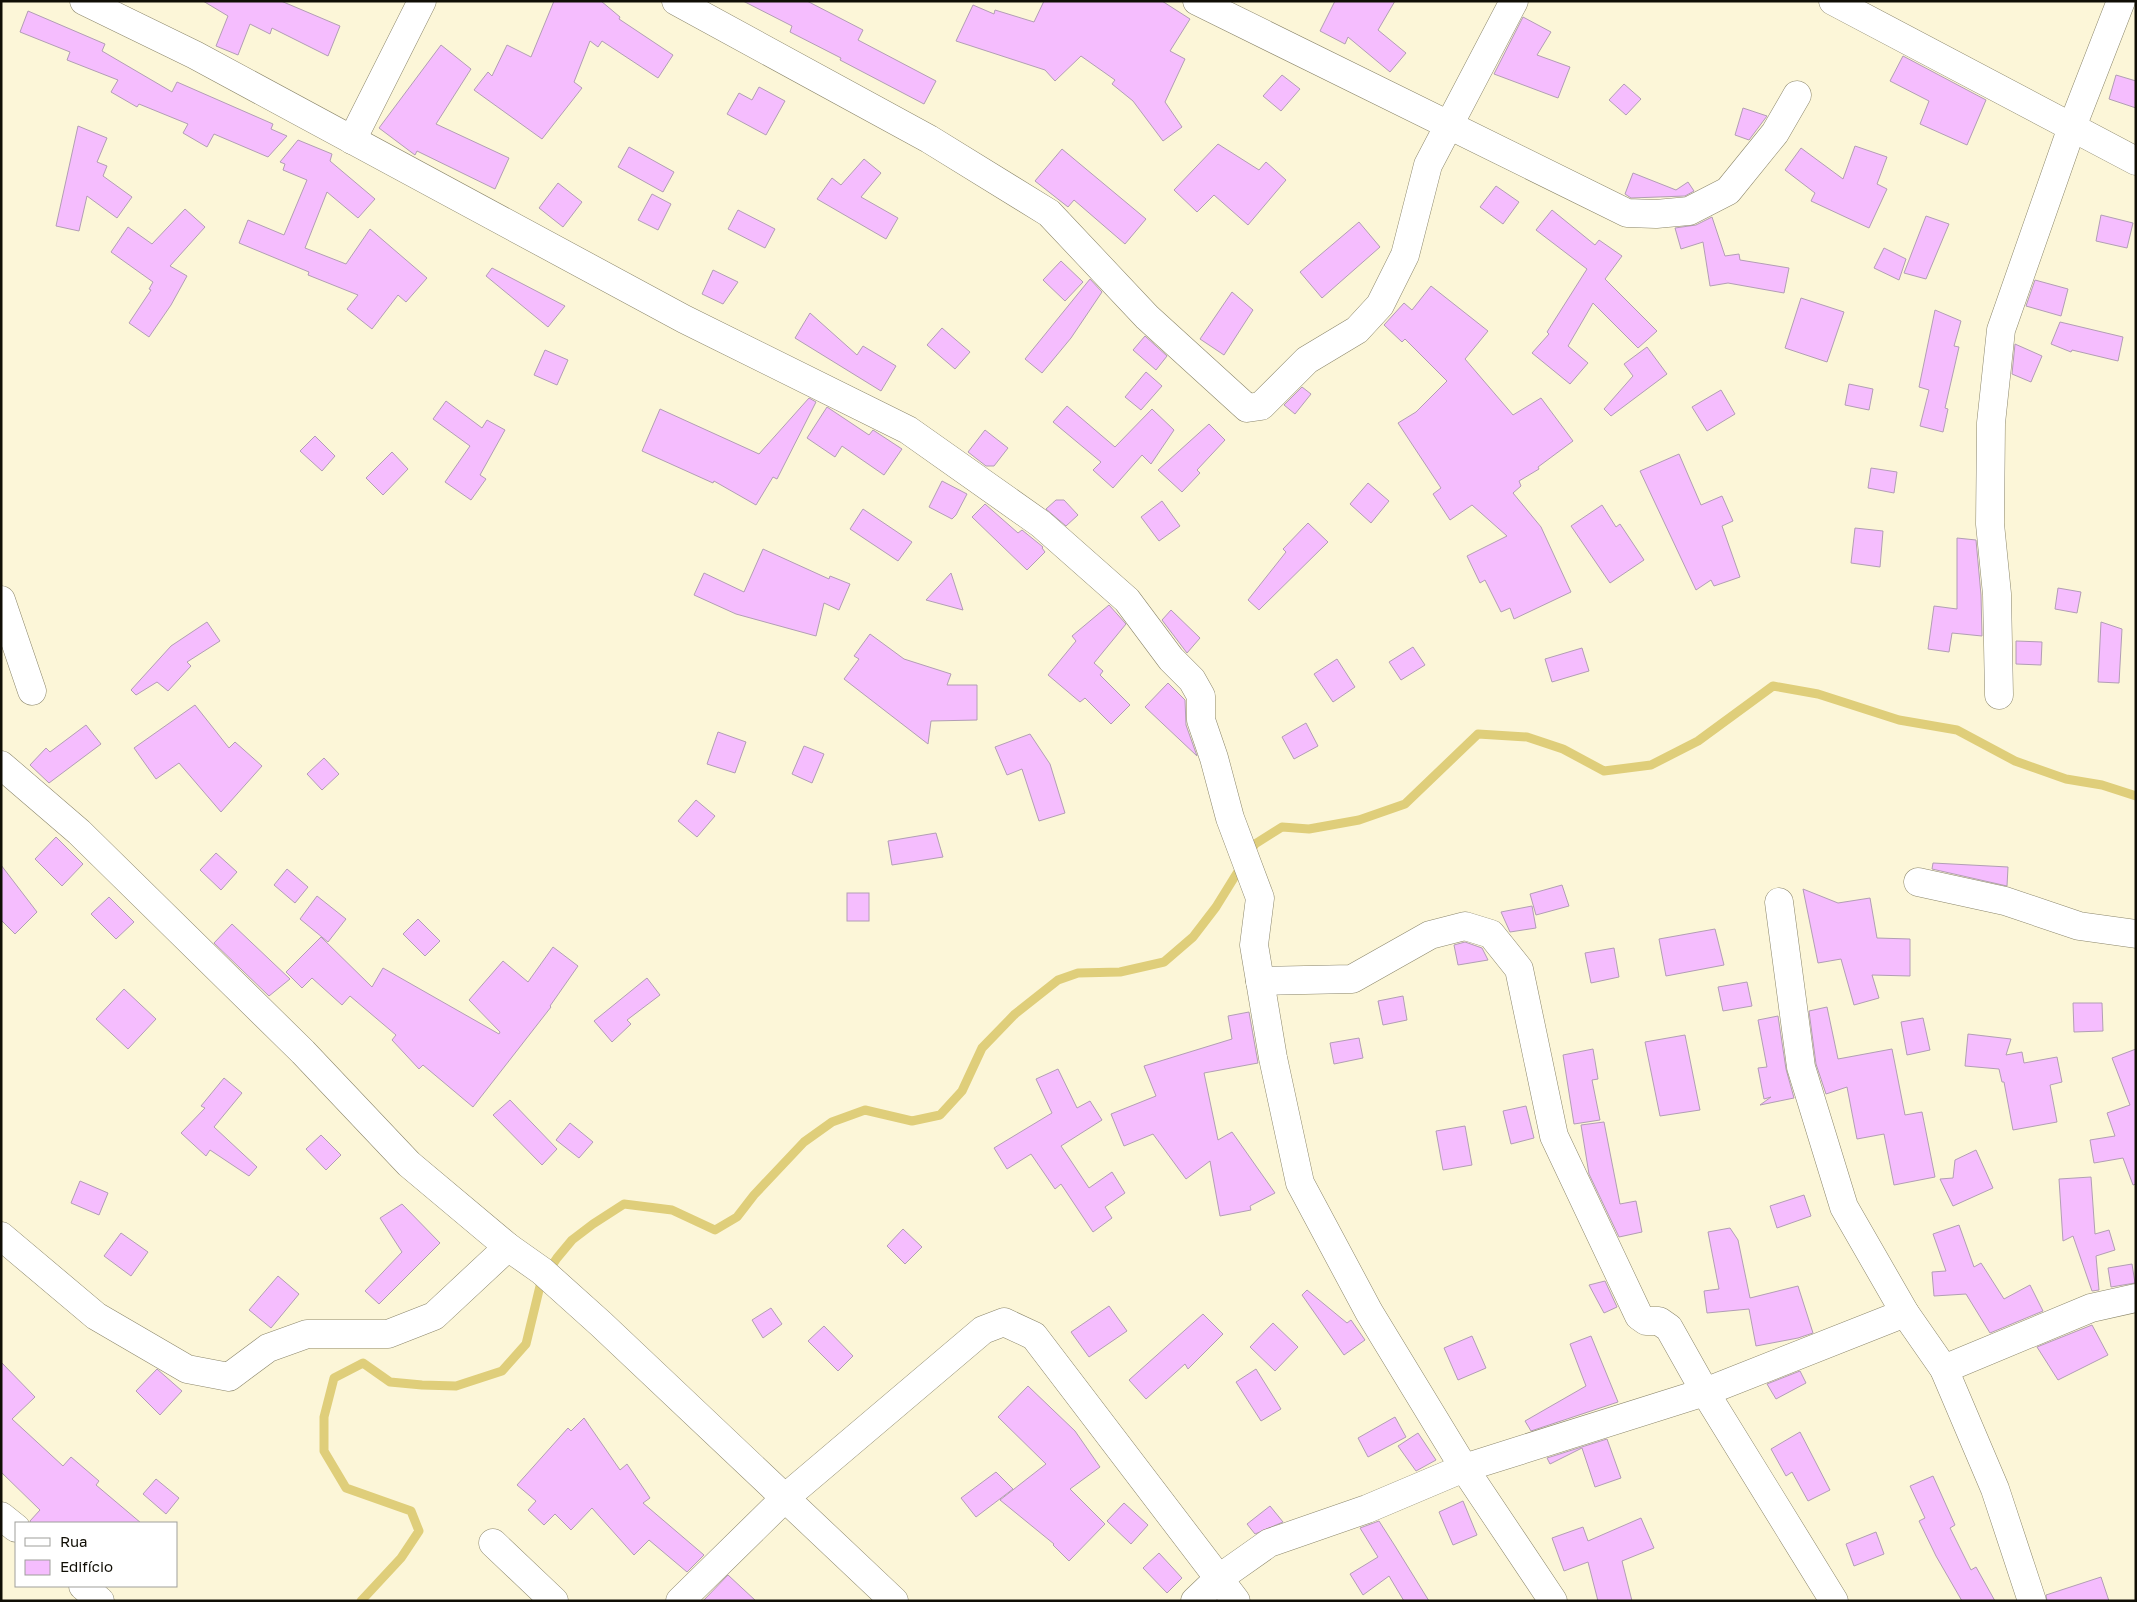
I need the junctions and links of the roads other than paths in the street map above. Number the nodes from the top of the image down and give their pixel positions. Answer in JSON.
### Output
{"nodes":[{"id":1,"x":84,"y":1,"type":"edge"},
{"id":2,"x":422,"y":1,"type":"edge"},
{"id":3,"x":676,"y":1,"type":"edge"},
{"id":4,"x":1197,"y":1,"type":"edge"},
{"id":5,"x":1514,"y":1,"type":"edge"},
{"id":6,"x":1834,"y":1,"type":"edge"},
{"id":7,"x":2121,"y":1,"type":"edge"},
{"id":8,"x":1797,"y":95,"type":"dead end"},
{"id":9,"x":1448,"y":124,"type":"junction"},
{"id":10,"x":2072,"y":127,"type":"junction"},
{"id":11,"x":352,"y":140,"type":"junction"},
{"id":12,"x":2136,"y":161,"type":"edge"},
{"id":13,"x":1,"y":600,"type":"edge"},
{"id":14,"x":32,"y":691,"type":"dead end"},
{"id":15,"x":1999,"y":695,"type":"dead end"},
{"id":16,"x":1,"y":764,"type":"edge"},
{"id":17,"x":1918,"y":882,"type":"dead end"},
{"id":18,"x":1779,"y":902,"type":"dead end"},
{"id":19,"x":2136,"y":934,"type":"edge"},
{"id":20,"x":1260,"y":980,"type":"junction"},
{"id":21,"x":1,"y":1236,"type":"edge"},
{"id":22,"x":508,"y":1247,"type":"junction"},
{"id":23,"x":2136,"y":1298,"type":"edge"},
{"id":24,"x":1906,"y":1313,"type":"junction"},
{"id":25,"x":1944,"y":1369,"type":"junction"},
{"id":26,"x":1705,"y":1392,"type":"junction"},
{"id":27,"x":1464,"y":1468,"type":"junction"},
{"id":28,"x":786,"y":1497,"type":"junction"},
{"id":29,"x":1,"y":1516,"type":"edge"},
{"id":30,"x":15,"y":1527,"type":"edge"},
{"id":31,"x":493,"y":1543,"type":"dead end"},
{"id":32,"x":1218,"y":1579,"type":"junction"},
{"id":33,"x":84,"y":1587,"type":"edge"},
{"id":34,"x":100,"y":1601,"type":"edge"},
{"id":35,"x":554,"y":1601,"type":"edge"},
{"id":36,"x":680,"y":1601,"type":"edge"},
{"id":37,"x":894,"y":1601,"type":"edge"},
{"id":38,"x":1194,"y":1601,"type":"edge"},
{"id":39,"x":1236,"y":1601,"type":"edge"},
{"id":40,"x":1553,"y":1601,"type":"edge"},
{"id":41,"x":1834,"y":1601,"type":"edge"},
{"id":42,"x":2032,"y":1601,"type":"edge"}],
"edges":[{"from":1,"to":11,"type":"street"},
{"from":2,"to":11,"type":"street"},
{"from":3,"to":9,"type":"street"},
{"from":4,"to":9,"type":"street"},
{"from":5,"to":9,"type":"street"},
{"from":6,"to":10,"type":"street"},
{"from":7,"to":10,"type":"street"},
{"from":8,"to":9,"type":"street"},
{"from":10,"to":12,"type":"street"},
{"from":10,"to":15,"type":"street"},
{"from":11,"to":20,"type":"street"},
{"from":13,"to":14,"type":"street"},
{"from":16,"to":22,"type":"street"},
{"from":17,"to":19,"type":"street"},
{"from":18,"to":24,"type":"street"},
{"from":20,"to":26,"type":"street"},
{"from":20,"to":27,"type":"street"},
{"from":21,"to":22,"type":"street"},
{"from":22,"to":28,"type":"street"},
{"from":23,"to":25,"type":"street"},
{"from":24,"to":25,"type":"street"},
{"from":24,"to":26,"type":"street"},
{"from":25,"to":42,"type":"street"},
{"from":26,"to":27,"type":"street"},
{"from":26,"to":41,"type":"street"},
{"from":27,"to":32,"type":"street"},
{"from":27,"to":40,"type":"street"},
{"from":28,"to":32,"type":"street"},
{"from":28,"to":36,"type":"street"},
{"from":28,"to":37,"type":"street"},
{"from":29,"to":30,"type":"street"},
{"from":31,"to":35,"type":"street"},
{"from":32,"to":38,"type":"street"},
{"from":32,"to":39,"type":"street"},
{"from":33,"to":34,"type":"street"}]}
